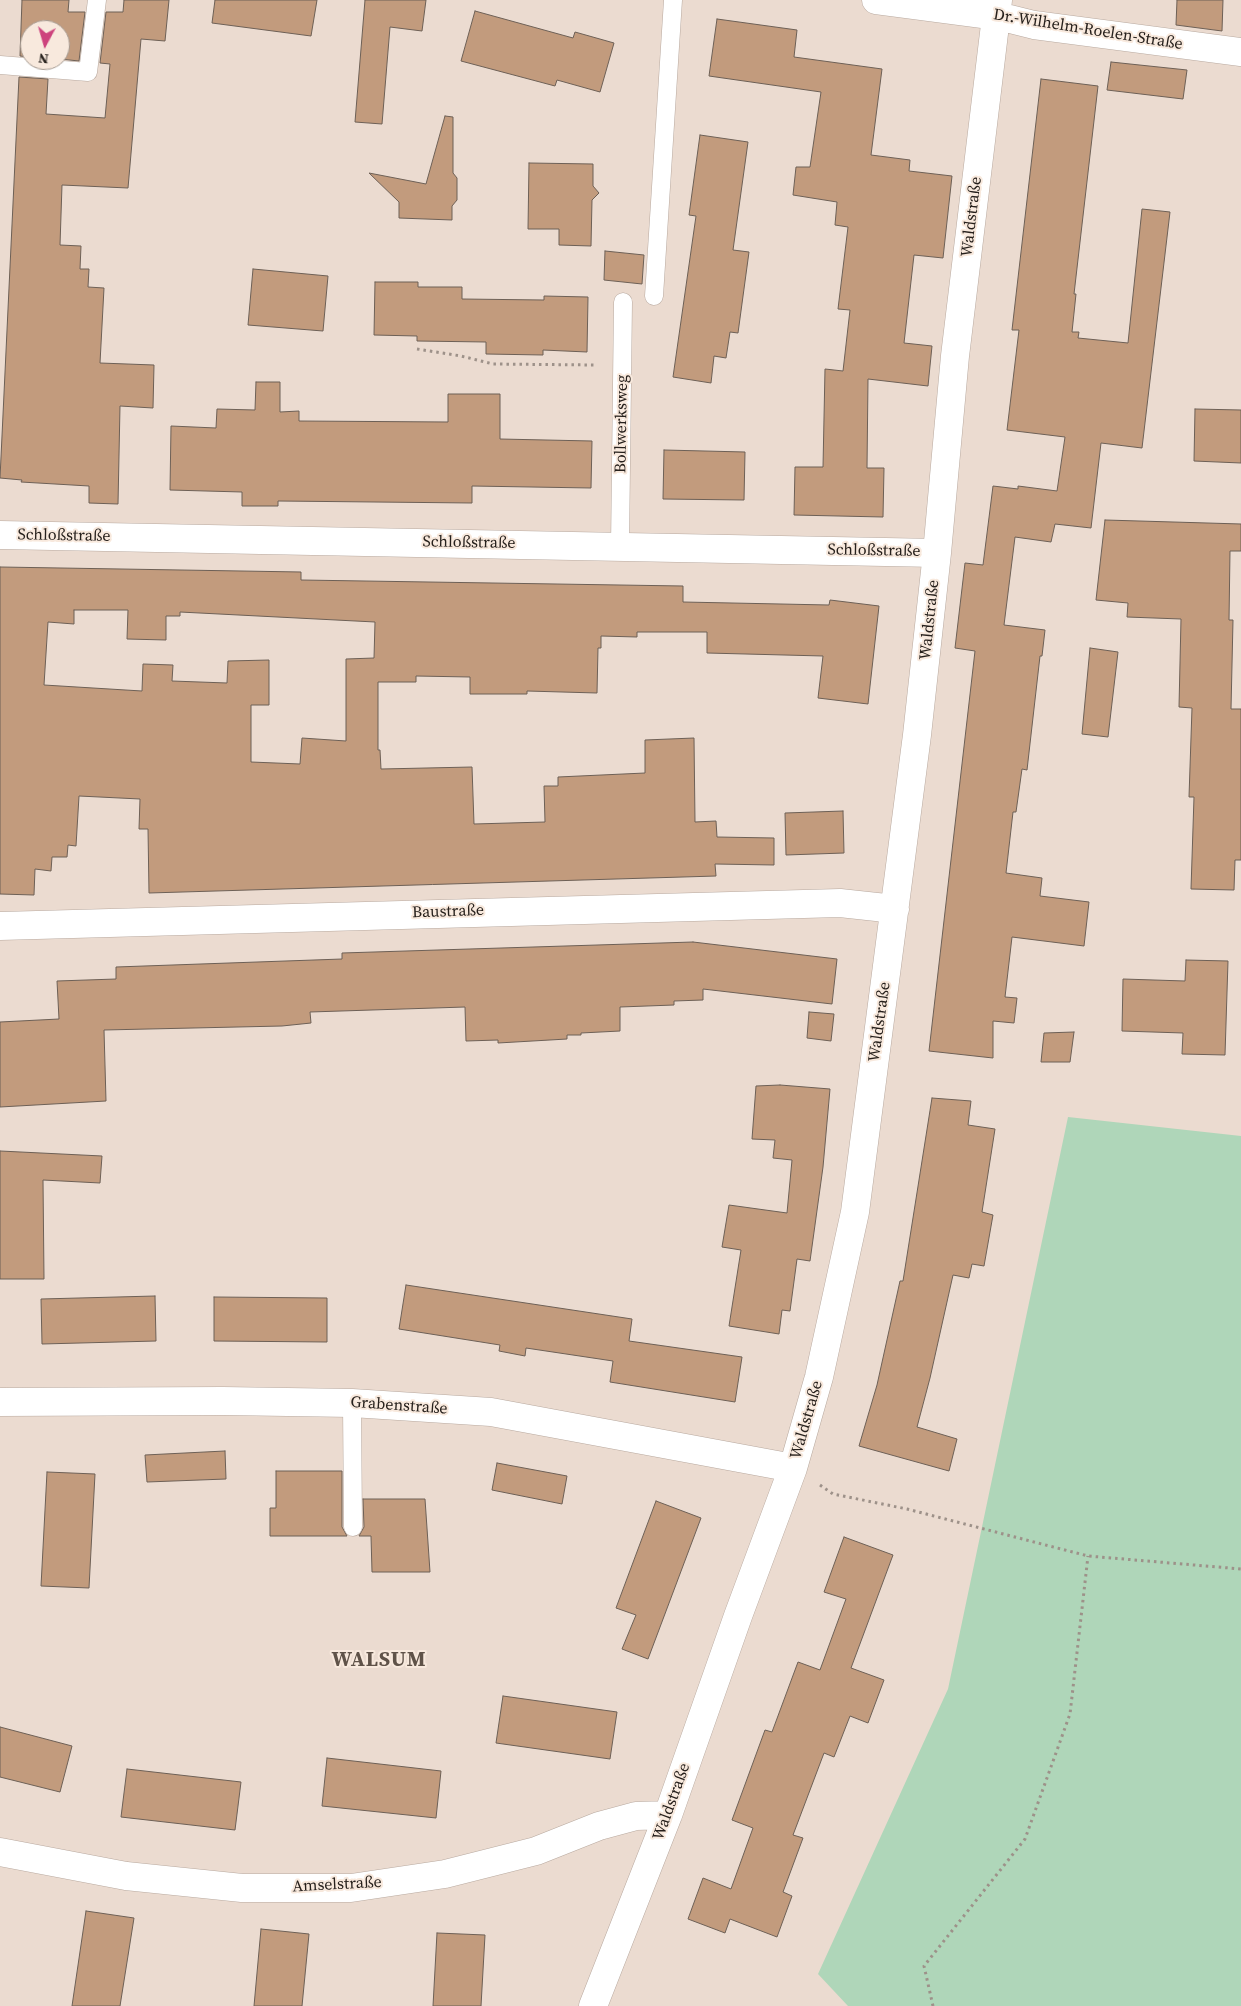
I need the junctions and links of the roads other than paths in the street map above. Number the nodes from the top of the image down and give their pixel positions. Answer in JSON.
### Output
{"nodes":[{"id":1,"x":97,"y":0,"type":"edge"},
{"id":2,"x":673,"y":0,"type":"edge"},
{"id":3,"x":876,"y":0,"type":"edge"},
{"id":4,"x":998,"y":8,"type":"edge"},
{"id":5,"x":1241,"y":52,"type":"edge"},
{"id":6,"x":0,"y":66,"type":"edge"},
{"id":7,"x":654,"y":296,"type":"dead end"},
{"id":8,"x":623,"y":302,"type":"dead end"},
{"id":9,"x":0,"y":535,"type":"edge"},
{"id":10,"x":620,"y":546,"type":"junction"},
{"id":11,"x":937,"y":553,"type":"junction"},
{"id":12,"x":896,"y":909,"type":"junction"},
{"id":13,"x":0,"y":926,"type":"edge"},
{"id":14,"x":0,"y":1402,"type":"edge"},
{"id":15,"x":352,"y":1403,"type":"junction"},
{"id":16,"x":793,"y":1468,"type":"junction"},
{"id":17,"x":354,"y":1527,"type":"dead end"},
{"id":18,"x":668,"y":1815,"type":"junction"},
{"id":19,"x":0,"y":1852,"type":"edge"},
{"id":20,"x":593,"y":2006,"type":"edge"}],
"edges":[{"from":1,"to":6,"type":"lane"},
{"from":2,"to":7,"type":"lane"},
{"from":3,"to":4,"type":"street","name":"Dr.-Wilhelm-Roelen-Straße"},
{"from":4,"to":5,"type":"street","name":"Dr.-Wilhelm-Roelen-Straße"},
{"from":4,"to":11,"type":"street","name":"Waldstraße"},
{"from":8,"to":10,"type":"lane","name":"Bollwerksweg"},
{"from":9,"to":10,"type":"street","name":"Schloßstraße"},
{"from":10,"to":11,"type":"street","name":"Schloßstraße"},
{"from":11,"to":12,"type":"street","name":"Waldstraße"},
{"from":12,"to":13,"type":"street","name":"Baustraße"},
{"from":12,"to":16,"type":"street","name":"Waldstraße"},
{"from":14,"to":15,"type":"street","name":"Grabenstraße"},
{"from":15,"to":16,"type":"street","name":"Grabenstraße"},
{"from":15,"to":17,"type":"lane"},
{"from":16,"to":18,"type":"street","name":"Waldstraße"},
{"from":18,"to":19,"type":"street","name":"Amselstraße"},
{"from":18,"to":20,"type":"street","name":"Waldstraße"}]}
